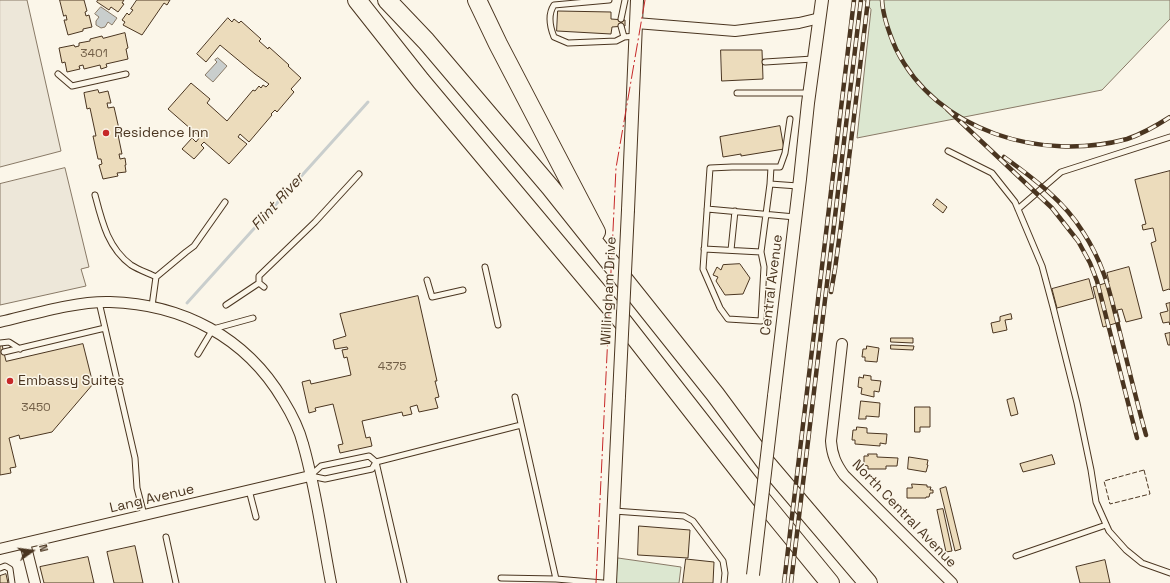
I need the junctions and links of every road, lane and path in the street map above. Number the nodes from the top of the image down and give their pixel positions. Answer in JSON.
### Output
{"nodes":[{"id":1,"x":344,"y":0,"type":"edge"},
{"id":2,"x":357,"y":0,"type":"edge"},
{"id":3,"x":387,"y":0,"type":"edge"},
{"id":4,"x":476,"y":0,"type":"edge"},
{"id":5,"x":609,"y":0,"type":"edge"},
{"id":6,"x":625,"y":0,"type":"edge"},
{"id":7,"x":637,"y":0,"type":"edge"},
{"id":8,"x":822,"y":0,"type":"edge"},
{"id":9,"x":820,"y":18,"type":"junction"},
{"id":10,"x":621,"y":19,"type":"dead end"},
{"id":11,"x":636,"y":23,"type":"junction"},
{"id":12,"x":621,"y":26,"type":"dead end"},
{"id":13,"x":630,"y":36,"type":"junction"},
{"id":14,"x":814,"y":59,"type":"junction"},
{"id":15,"x":765,"y":62,"type":"dead end"},
{"id":16,"x":58,"y":74,"type":"dead end"},
{"id":17,"x":126,"y":74,"type":"dead end"},
{"id":18,"x":421,"y":81,"type":"junction"},
{"id":19,"x":737,"y":93,"type":"dead end"},
{"id":20,"x":809,"y":93,"type":"junction"},
{"id":21,"x":790,"y":120,"type":"dead end"},
{"id":22,"x":1170,"y":137,"type":"edge"},
{"id":23,"x":948,"y":151,"type":"dead end"},
{"id":24,"x":771,"y":167,"type":"junction"},
{"id":25,"x":359,"y":174,"type":"dead end"},
{"id":26,"x":770,"y":184,"type":"junction"},
{"id":27,"x":800,"y":186,"type":"junction"},
{"id":28,"x":95,"y":195,"type":"dead end"},
{"id":29,"x":225,"y":202,"type":"dead end"},
{"id":30,"x":706,"y":209,"type":"junction"},
{"id":31,"x":1018,"y":209,"type":"junction"},
{"id":32,"x":735,"y":211,"type":"junction"},
{"id":33,"x":765,"y":214,"type":"junction"},
{"id":34,"x":796,"y":217,"type":"junction"},
{"id":35,"x":704,"y":249,"type":"junction"},
{"id":36,"x":731,"y":250,"type":"junction"},
{"id":37,"x":761,"y":252,"type":"junction"},
{"id":38,"x":613,"y":266,"type":"junction"},
{"id":39,"x":485,"y":267,"type":"dead end"},
{"id":40,"x":156,"y":277,"type":"junction"},
{"id":41,"x":427,"y":280,"type":"dead end"},
{"id":42,"x":259,"y":283,"type":"junction"},
{"id":43,"x":264,"y":288,"type":"dead end"},
{"id":44,"x":463,"y":290,"type":"dead end"},
{"id":45,"x":99,"y":302,"type":"junction"},
{"id":46,"x":226,"y":305,"type":"dead end"},
{"id":47,"x":152,"y":306,"type":"junction"},
{"id":48,"x":253,"y":318,"type":"dead end"},
{"id":49,"x":0,"y":322,"type":"edge"},
{"id":50,"x":498,"y":325,"type":"dead end"},
{"id":51,"x":105,"y":328,"type":"junction"},
{"id":52,"x":213,"y":329,"type":"junction"},
{"id":53,"x":0,"y":344,"type":"edge"},
{"id":54,"x":842,"y":344,"type":"dead end"},
{"id":55,"x":20,"y":349,"type":"junction"},
{"id":56,"x":4,"y":352,"type":"dead end"},
{"id":57,"x":198,"y":354,"type":"dead end"},
{"id":58,"x":514,"y":397,"type":"dead end"},
{"id":59,"x":521,"y":426,"type":"junction"},
{"id":60,"x":376,"y":462,"type":"junction"},
{"id":61,"x":310,"y":476,"type":"junction"},
{"id":62,"x":249,"y":490,"type":"junction"},
{"id":63,"x":613,"y":511,"type":"junction"},
{"id":64,"x":144,"y":515,"type":"junction"},
{"id":65,"x":256,"y":517,"type":"dead end"},
{"id":66,"x":1106,"y":525,"type":"junction"},
{"id":67,"x":166,"y":537,"type":"dead end"},
{"id":68,"x":26,"y":543,"type":"junction"},
{"id":69,"x":0,"y":549,"type":"edge"},
{"id":70,"x":1016,"y":556,"type":"dead end"},
{"id":71,"x":0,"y":568,"type":"edge"},
{"id":72,"x":1170,"y":573,"type":"edge"},
{"id":73,"x":501,"y":578,"type":"dead end"},
{"id":74,"x":556,"y":579,"type":"junction"},
{"id":75,"x":752,"y":579,"type":"edge"},
{"id":76,"x":12,"y":583,"type":"edge"},
{"id":77,"x":35,"y":583,"type":"edge"},
{"id":78,"x":176,"y":583,"type":"edge"},
{"id":79,"x":331,"y":583,"type":"edge"},
{"id":80,"x":404,"y":583,"type":"edge"},
{"id":81,"x":602,"y":583,"type":"edge"},
{"id":82,"x":610,"y":583,"type":"edge"},
{"id":83,"x":724,"y":583,"type":"edge"},
{"id":84,"x":830,"y":583,"type":"edge"},
{"id":85,"x":868,"y":583,"type":"edge"},
{"id":86,"x":952,"y":583,"type":"edge"}],
"edges":[{"from":1,"to":18,"type":"highway"},
{"from":2,"to":18,"type":"highway"},
{"from":3,"to":38,"type":"highway"},
{"from":4,"to":38,"type":"highway"},
{"from":5,"to":13,"type":"lane"},
{"from":6,"to":10,"type":"lane"},
{"from":7,"to":11,"type":"street","name":"Willingham Drive"},
{"from":8,"to":9,"type":"street","name":"Central Avenue"},
{"from":9,"to":11,"type":"street"},
{"from":9,"to":14,"type":"street","name":"Central Avenue"},
{"from":11,"to":13,"type":"street","name":"Willingham Drive"},
{"from":12,"to":13,"type":"lane"},
{"from":13,"to":63,"type":"street","name":"Willingham Drive","bridge":true},
{"from":14,"to":15,"type":"lane"},
{"from":14,"to":20,"type":"street","name":"Central Avenue"},
{"from":16,"to":17,"type":"lane"},
{"from":18,"to":84,"type":"highway"},
{"from":19,"to":20,"type":"lane"},
{"from":20,"to":27,"type":"street","name":"Central Avenue"},
{"from":21,"to":24,"type":"lane"},
{"from":22,"to":31,"type":"lane"},
{"from":23,"to":31,"type":"lane"},
{"from":24,"to":26,"type":"lane"},
{"from":24,"to":30,"type":"lane"},
{"from":25,"to":42,"type":"lane"},
{"from":26,"to":27,"type":"lane"},
{"from":26,"to":33,"type":"lane"},
{"from":27,"to":34,"type":"street","name":"Central Avenue"},
{"from":28,"to":40,"type":"lane"},
{"from":29,"to":40,"type":"lane"},
{"from":30,"to":32,"type":"lane"},
{"from":30,"to":35,"type":"lane"},
{"from":31,"to":66,"type":"lane"},
{"from":32,"to":33,"type":"lane"},
{"from":32,"to":36,"type":"lane"},
{"from":33,"to":34,"type":"lane"},
{"from":33,"to":37,"type":"lane"},
{"from":34,"to":75,"type":"street","name":"Central Avenue","bridge":true},
{"from":35,"to":36,"type":"lane"},
{"from":35,"to":37,"type":"lane"},
{"from":36,"to":37,"type":"lane"},
{"from":38,"to":85,"type":"highway"},
{"from":39,"to":50,"type":"lane"},
{"from":40,"to":47,"type":"lane"},
{"from":41,"to":44,"type":"lane"},
{"from":42,"to":43,"type":"lane"},
{"from":42,"to":46,"type":"lane"},
{"from":45,"to":47,"type":"street"},
{"from":45,"to":49,"type":"street"},
{"from":45,"to":51,"type":"lane"},
{"from":47,"to":52,"type":"street"},
{"from":48,"to":52,"type":"lane"},
{"from":51,"to":55,"type":"lane"},
{"from":51,"to":64,"type":"lane"},
{"from":52,"to":57,"type":"lane"},
{"from":52,"to":61,"type":"street"},
{"from":53,"to":55,"type":"lane"},
{"from":54,"to":86,"type":"street","name":"North Central Avenue"},
{"from":55,"to":56,"type":"lane"},
{"from":58,"to":59,"type":"lane"},
{"from":59,"to":60,"type":"lane"},
{"from":59,"to":74,"type":"lane"},
{"from":60,"to":61,"type":"lane"},
{"from":60,"to":61,"type":"lane"},
{"from":60,"to":80,"type":"lane"},
{"from":61,"to":62,"type":"street","name":"Lang Avenue"},
{"from":61,"to":79,"type":"street"},
{"from":62,"to":64,"type":"street","name":"Lang Avenue"},
{"from":62,"to":65,"type":"lane"},
{"from":63,"to":82,"type":"street","name":"Willingham Drive"},
{"from":63,"to":83,"type":"lane"},
{"from":64,"to":68,"type":"street","name":"Lang Avenue"},
{"from":66,"to":70,"type":"lane"},
{"from":66,"to":72,"type":"lane"},
{"from":67,"to":78,"type":"lane"},
{"from":68,"to":69,"type":"street","name":"Lang Avenue"},
{"from":68,"to":77,"type":"street"},
{"from":71,"to":76,"type":"lane"},
{"from":73,"to":74,"type":"lane"},
{"from":74,"to":81,"type":"lane"}]}
